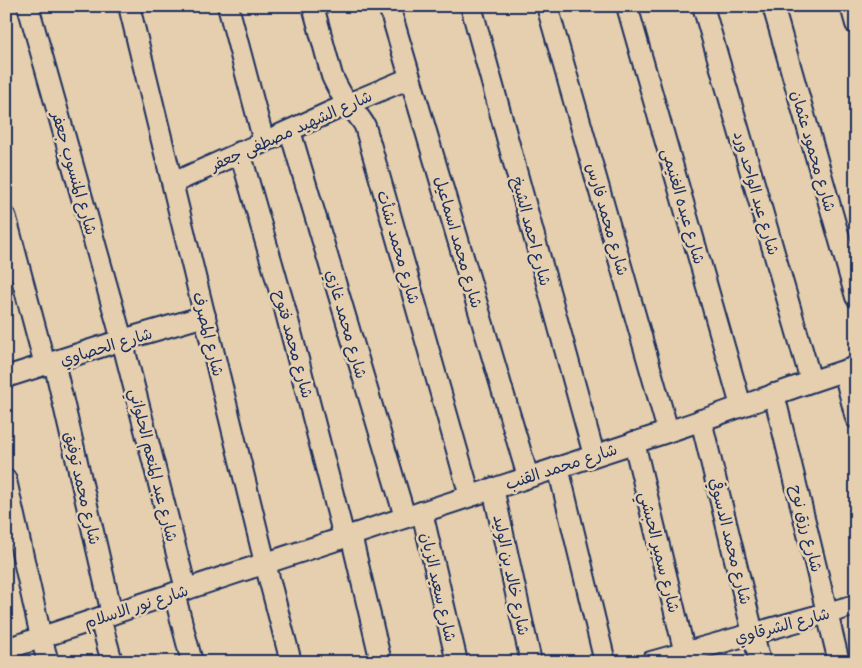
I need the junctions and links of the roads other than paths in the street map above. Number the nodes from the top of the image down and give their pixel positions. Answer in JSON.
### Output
{"nodes":[{"id":1,"x":28,"y":6,"type":"edge"},
{"id":2,"x":129,"y":6,"type":"edge"},
{"id":3,"x":228,"y":6,"type":"edge"},
{"id":4,"x":313,"y":6,"type":"edge"},
{"id":5,"x":389,"y":6,"type":"edge"},
{"id":6,"x":470,"y":6,"type":"edge"},
{"id":7,"x":547,"y":6,"type":"edge"},
{"id":8,"x":627,"y":6,"type":"edge"},
{"id":9,"x":703,"y":6,"type":"edge"},
{"id":10,"x":772,"y":6,"type":"edge"},
{"id":11,"x":851,"y":6,"type":"edge"},
{"id":12,"x":856,"y":24,"type":"edge"},
{"id":13,"x":410,"y":78,"type":"junction"},
{"id":14,"x":348,"y":104,"type":"junction"},
{"id":15,"x":290,"y":131,"type":"junction"},
{"id":16,"x":264,"y":142,"type":"junction"},
{"id":17,"x":240,"y":152,"type":"junction"},
{"id":18,"x":172,"y":183,"type":"junction"},
{"id":19,"x":6,"y":218,"type":"edge"},
{"id":20,"x":856,"y":297,"type":"edge"},
{"id":21,"x":205,"y":316,"type":"junction"},
{"id":22,"x":122,"y":340,"type":"junction"},
{"id":23,"x":49,"y":364,"type":"junction"},
{"id":24,"x":850,"y":369,"type":"edge"},
{"id":25,"x":6,"y":377,"type":"edge"},
{"id":26,"x":811,"y":380,"type":"junction"},
{"id":27,"x":774,"y":394,"type":"junction"},
{"id":28,"x":741,"y":406,"type":"junction"},
{"id":29,"x":856,"y":418,"type":"edge"},
{"id":30,"x":701,"y":420,"type":"junction"},
{"id":31,"x":668,"y":431,"type":"junction"},
{"id":32,"x":634,"y":442,"type":"junction"},
{"id":33,"x":594,"y":455,"type":"junction"},
{"id":34,"x":558,"y":467,"type":"junction"},
{"id":35,"x":528,"y":477,"type":"junction"},
{"id":36,"x":6,"y":480,"type":"edge"},
{"id":37,"x":493,"y":488,"type":"junction"},
{"id":38,"x":470,"y":496,"type":"junction"},
{"id":39,"x":413,"y":514,"type":"junction"},
{"id":40,"x":348,"y":536,"type":"junction"},
{"id":41,"x":265,"y":562,"type":"junction"},
{"id":42,"x":180,"y":591,"type":"junction"},
{"id":43,"x":856,"y":605,"type":"edge"},
{"id":44,"x":828,"y":613,"type":"junction"},
{"id":45,"x":106,"y":616,"type":"junction"},
{"id":46,"x":754,"y":633,"type":"junction"},
{"id":47,"x":41,"y":637,"type":"junction"},
{"id":48,"x":6,"y":649,"type":"edge"},
{"id":49,"x":686,"y":657,"type":"edge"},
{"id":50,"x":48,"y":662,"type":"edge"},
{"id":51,"x":112,"y":662,"type":"edge"},
{"id":52,"x":192,"y":662,"type":"edge"},
{"id":53,"x":290,"y":662,"type":"edge"},
{"id":54,"x":381,"y":662,"type":"edge"},
{"id":55,"x":457,"y":662,"type":"edge"},
{"id":56,"x":531,"y":662,"type":"edge"},
{"id":57,"x":605,"y":662,"type":"edge"},
{"id":58,"x":651,"y":662,"type":"edge"},
{"id":59,"x":760,"y":662,"type":"edge"},
{"id":60,"x":839,"y":662,"type":"edge"}],
"edges":[{"from":1,"to":22,"type":"street","name":"شارع المنسوب جعفر"},
{"from":2,"to":18,"type":"street","name":"شارع المصرف"},
{"from":3,"to":16,"type":"street"},
{"from":4,"to":14,"type":"street","name":"شارع محمد نشأت"},
{"from":5,"to":13,"type":"street","name":"شارع محمد اسماعيل"},
{"from":6,"to":33,"type":"street","name":"شارع احمد الشيخ"},
{"from":7,"to":31,"type":"street","name":"شارع محمد فارس"},
{"from":8,"to":28,"type":"street","name":"شارع عبده الغنيمى"},
{"from":9,"to":26,"type":"street","name":"شارع عبد الواحد ورد"},
{"from":10,"to":20,"type":"street","name":"شارع محمود عثمان"},
{"from":11,"to":12,"type":"street"},
{"from":13,"to":14,"type":"street","name":"شارع الشهيد مصطفى جعفر"},
{"from":13,"to":35,"type":"street","name":"شارع محمد اسماعيل"},
{"from":14,"to":15,"type":"street","name":"شارع الشهيد مصطفى جعفر"},
{"from":14,"to":38,"type":"street","name":"شارع محمد نشأت"},
{"from":15,"to":16,"type":"street","name":"شارع الشهيد مصطفى جعفر"},
{"from":15,"to":39,"type":"street","name":"شارع محمد غازي"},
{"from":16,"to":17,"type":"street","name":"شارع الشهيد مصطفى جعفر"},
{"from":17,"to":18,"type":"street","name":"شارع الشهيد مصطفى جعفر"},
{"from":17,"to":40,"type":"street","name":"شارع محمد فتوح"},
{"from":18,"to":21,"type":"street","name":"شارع المصرف"},
{"from":19,"to":23,"type":"street","name":"شارع محمد توفيق"},
{"from":21,"to":22,"type":"street","name":"شارع الحصاوي"},
{"from":21,"to":41,"type":"street","name":"شارع المصرف"},
{"from":22,"to":23,"type":"street","name":"شارع الحصاوي"},
{"from":22,"to":42,"type":"street","name":"شارع عبد المنعم الحلواني"},
{"from":23,"to":25,"type":"street","name":"شارع الحصاوي"},
{"from":23,"to":45,"type":"street","name":"شارع محمد توفيق"},
{"from":24,"to":26,"type":"street","name":"شارع محمد القنب"},
{"from":24,"to":29,"type":"street"},
{"from":26,"to":27,"type":"street","name":"شارع محمد القنب"},
{"from":27,"to":28,"type":"street","name":"شارع محمد القنب"},
{"from":27,"to":44,"type":"street","name":"شارع رزق نوح"},
{"from":28,"to":30,"type":"street","name":"شارع محمد القنب"},
{"from":30,"to":31,"type":"street","name":"شارع محمد القنب"},
{"from":30,"to":46,"type":"street","name":"شارع محمد الدسوقي"},
{"from":31,"to":32,"type":"street","name":"شارع محمد القنب"},
{"from":32,"to":33,"type":"street","name":"شارع محمد القنب"},
{"from":32,"to":49,"type":"street","name":"شارع سمير الحبشي"},
{"from":33,"to":34,"type":"street","name":"شارع محمد القنب"},
{"from":34,"to":35,"type":"street","name":"شارع محمد القنب"},
{"from":34,"to":57,"type":"street"},
{"from":35,"to":37,"type":"street","name":"شارع محمد القنب"},
{"from":36,"to":47,"type":"street"},
{"from":37,"to":38,"type":"street","name":"شارع محمد القنب"},
{"from":37,"to":56,"type":"street","name":"شارع خالد بن الوليد"},
{"from":38,"to":39,"type":"street","name":"شارع محمد القنب"},
{"from":39,"to":40,"type":"street","name":"شارع محمد القنب"},
{"from":39,"to":55,"type":"street","name":"شارع سعيد الزيان"},
{"from":40,"to":41,"type":"street","name":"شارع محمد القنب"},
{"from":40,"to":54,"type":"street","name":"شارع محمد فتوح"},
{"from":41,"to":42,"type":"street","name":"شارع نور الاسلام"},
{"from":41,"to":53,"type":"street","name":"شارع المصرف"},
{"from":42,"to":45,"type":"street","name":"شارع نور الاسلام"},
{"from":42,"to":52,"type":"street","name":"شارع عبد المنعم الحلواني"},
{"from":43,"to":44,"type":"street","name":"شارع الشرقاوي"},
{"from":44,"to":46,"type":"street","name":"شارع الشرقاوي"},
{"from":44,"to":60,"type":"street","name":"شارع رزق نوح"},
{"from":45,"to":47,"type":"street","name":"شارع نور الاسلام"},
{"from":45,"to":51,"type":"street","name":"شارع محمد توفيق"},
{"from":46,"to":49,"type":"street","name":"شارع الشرقاوي"},
{"from":46,"to":59,"type":"street","name":"شارع محمد الدسوقي"},
{"from":47,"to":48,"type":"street","name":"شارع نور الاسلام"},
{"from":47,"to":50,"type":"street"},
{"from":49,"to":58,"type":"street","name":"شارع الشرقاوي"}]}
